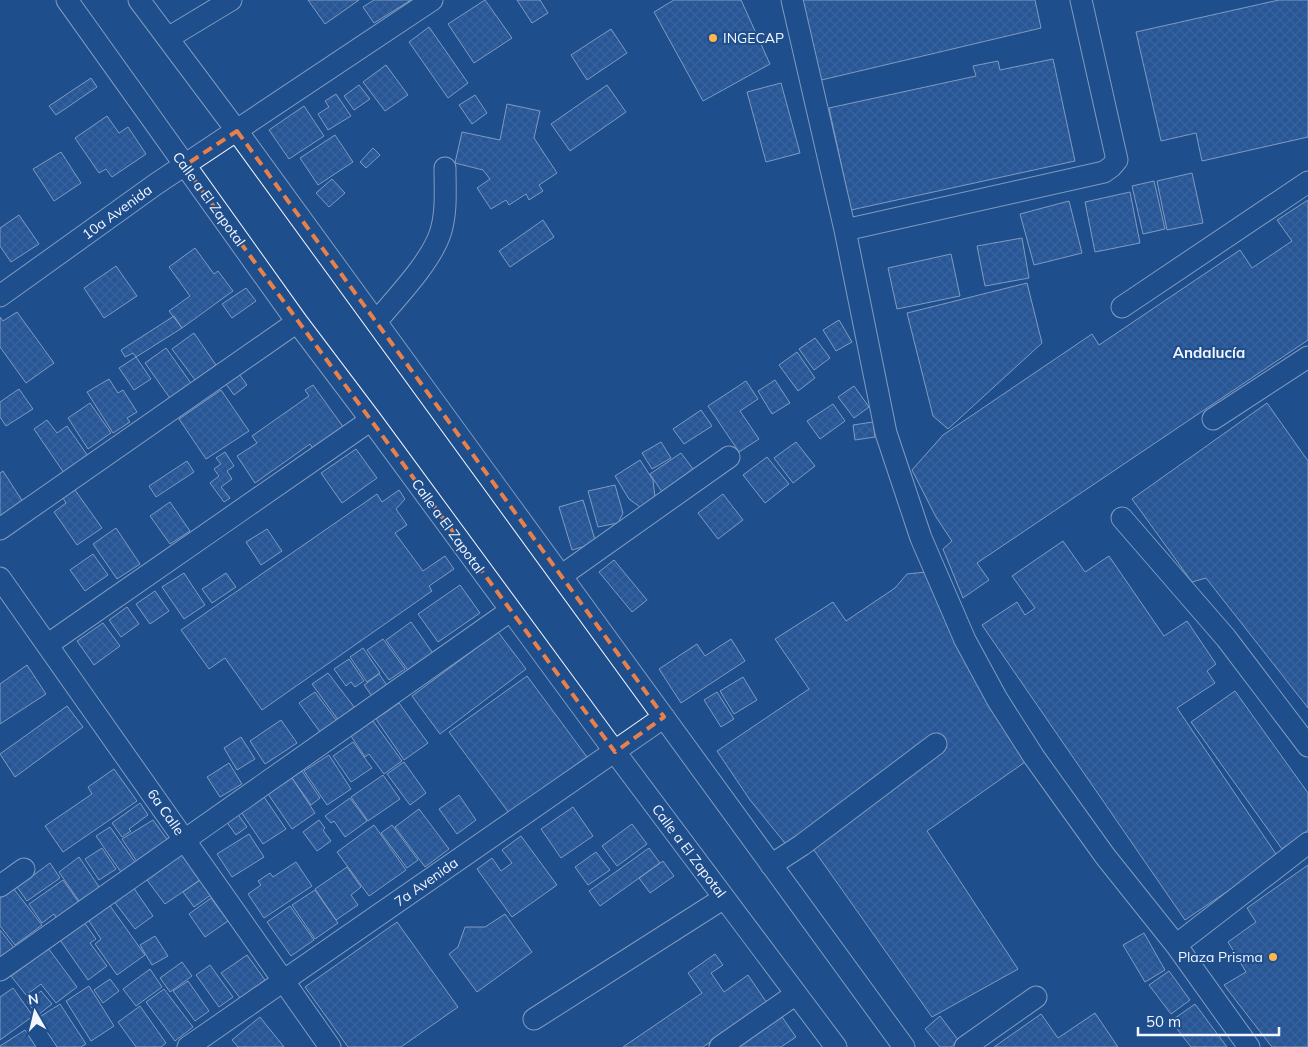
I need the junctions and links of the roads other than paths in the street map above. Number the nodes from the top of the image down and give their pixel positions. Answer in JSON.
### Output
{"nodes":[{"id":1,"x":67,"y":0,"type":"edge"},
{"id":2,"x":139,"y":0,"type":"edge"},
{"id":3,"x":231,"y":0,"type":"edge"},
{"id":4,"x":432,"y":0,"type":"edge"},
{"id":5,"x":792,"y":0,"type":"edge"},
{"id":6,"x":1082,"y":0,"type":"edge"},
{"id":7,"x":168,"y":38,"type":"junction"},
{"id":8,"x":237,"y":131,"type":"junction"},
{"id":9,"x":184,"y":166,"type":"junction"},
{"id":10,"x":445,"y":168,"type":"dead end"},
{"id":11,"x":1308,"y":182,"type":"edge"},
{"id":12,"x":845,"y":230,"type":"junction"},
{"id":13,"x":0,"y":296,"type":"edge"},
{"id":14,"x":1122,"y":307,"type":"dead end"},
{"id":15,"x":297,"y":322,"type":"junction"},
{"id":16,"x":376,"y":322,"type":"junction"},
{"id":17,"x":1308,"y":357,"type":"edge"},
{"id":18,"x":1213,"y":419,"type":"dead end"},
{"id":19,"x":371,"y":420,"type":"junction"},
{"id":20,"x":728,"y":457,"type":"dead end"},
{"id":21,"x":1122,"y":518,"type":"dead end"},
{"id":22,"x":0,"y":529,"type":"edge"},
{"id":23,"x":561,"y":576,"type":"junction"},
{"id":24,"x":0,"y":578,"type":"edge"},
{"id":25,"x":510,"y":611,"type":"junction"},
{"id":26,"x":47,"y":644,"type":"junction"},
{"id":27,"x":664,"y":717,"type":"junction"},
{"id":28,"x":936,"y":744,"type":"dead end"},
{"id":29,"x":1308,"y":746,"type":"edge"},
{"id":30,"x":615,"y":752,"type":"junction"},
{"id":31,"x":186,"y":840,"type":"junction"},
{"id":32,"x":1308,"y":843,"type":"edge"},
{"id":33,"x":771,"y":865,"type":"junction"},
{"id":34,"x":24,"y":869,"type":"dead end"},
{"id":35,"x":0,"y":886,"type":"edge"},
{"id":36,"x":724,"y":898,"type":"junction"},
{"id":37,"x":1176,"y":945,"type":"junction"},
{"id":38,"x":0,"y":970,"type":"edge"},
{"id":39,"x":284,"y":981,"type":"junction"},
{"id":40,"x":796,"y":994,"type":"junction"},
{"id":41,"x":1036,"y":997,"type":"dead end"},
{"id":42,"x":534,"y":1019,"type":"dead end"},
{"id":43,"x":188,"y":1047,"type":"edge"},
{"id":44,"x":330,"y":1047,"type":"edge"},
{"id":45,"x":720,"y":1047,"type":"edge"},
{"id":46,"x":836,"y":1047,"type":"edge"},
{"id":47,"x":904,"y":1047,"type":"edge"},
{"id":48,"x":965,"y":1047,"type":"edge"},
{"id":49,"x":1249,"y":1047,"type":"edge"}],
"edges":[{"from":1,"to":9,"type":"street","name":"Calle a El Zapotal"},
{"from":2,"to":7,"type":"street"},
{"from":3,"to":7,"type":"street"},
{"from":4,"to":8,"type":"street","name":"10a Avenida"},
{"from":5,"to":12,"type":"street"},
{"from":6,"to":12,"type":"street"},
{"from":7,"to":8,"type":"street"},
{"from":8,"to":9,"type":"street","name":"10a Avenida"},
{"from":8,"to":16,"type":"street"},
{"from":9,"to":13,"type":"street","name":"10a Avenida"},
{"from":9,"to":15,"type":"street","name":"Calle a El Zapotal"},
{"from":10,"to":16,"type":"street"},
{"from":11,"to":14,"type":"street"},
{"from":12,"to":37,"type":"street"},
{"from":15,"to":19,"type":"street","name":"Calle a El Zapotal"},
{"from":15,"to":22,"type":"street"},
{"from":16,"to":23,"type":"street"},
{"from":17,"to":18,"type":"street"},
{"from":19,"to":25,"type":"street","name":"Calle a El Zapotal"},
{"from":19,"to":26,"type":"street"},
{"from":20,"to":23,"type":"street"},
{"from":21,"to":29,"type":"street"},
{"from":23,"to":27,"type":"street"},
{"from":24,"to":26,"type":"street","name":"6a Calle"},
{"from":25,"to":30,"type":"street","name":"Calle a El Zapotal"},
{"from":25,"to":31,"type":"street"},
{"from":26,"to":31,"type":"street","name":"6a Calle"},
{"from":27,"to":30,"type":"street","name":"7a Avenida"},
{"from":27,"to":33,"type":"street"},
{"from":28,"to":33,"type":"street"},
{"from":30,"to":36,"type":"street","name":"Calle a El Zapotal"},
{"from":30,"to":39,"type":"street","name":"7a Avenida"},
{"from":31,"to":38,"type":"street"},
{"from":31,"to":39,"type":"street","name":"6a Calle"},
{"from":32,"to":37,"type":"street"},
{"from":33,"to":47,"type":"street"},
{"from":34,"to":35,"type":"street"},
{"from":36,"to":40,"type":"street","name":"Calle a El Zapotal"},
{"from":36,"to":42,"type":"street"},
{"from":37,"to":49,"type":"street"},
{"from":39,"to":43,"type":"street","name":"7a Avenida"},
{"from":39,"to":44,"type":"street","name":"6a Calle"},
{"from":40,"to":45,"type":"street"},
{"from":40,"to":46,"type":"street","name":"Calle a El Zapotal"},
{"from":41,"to":48,"type":"street"}]}
